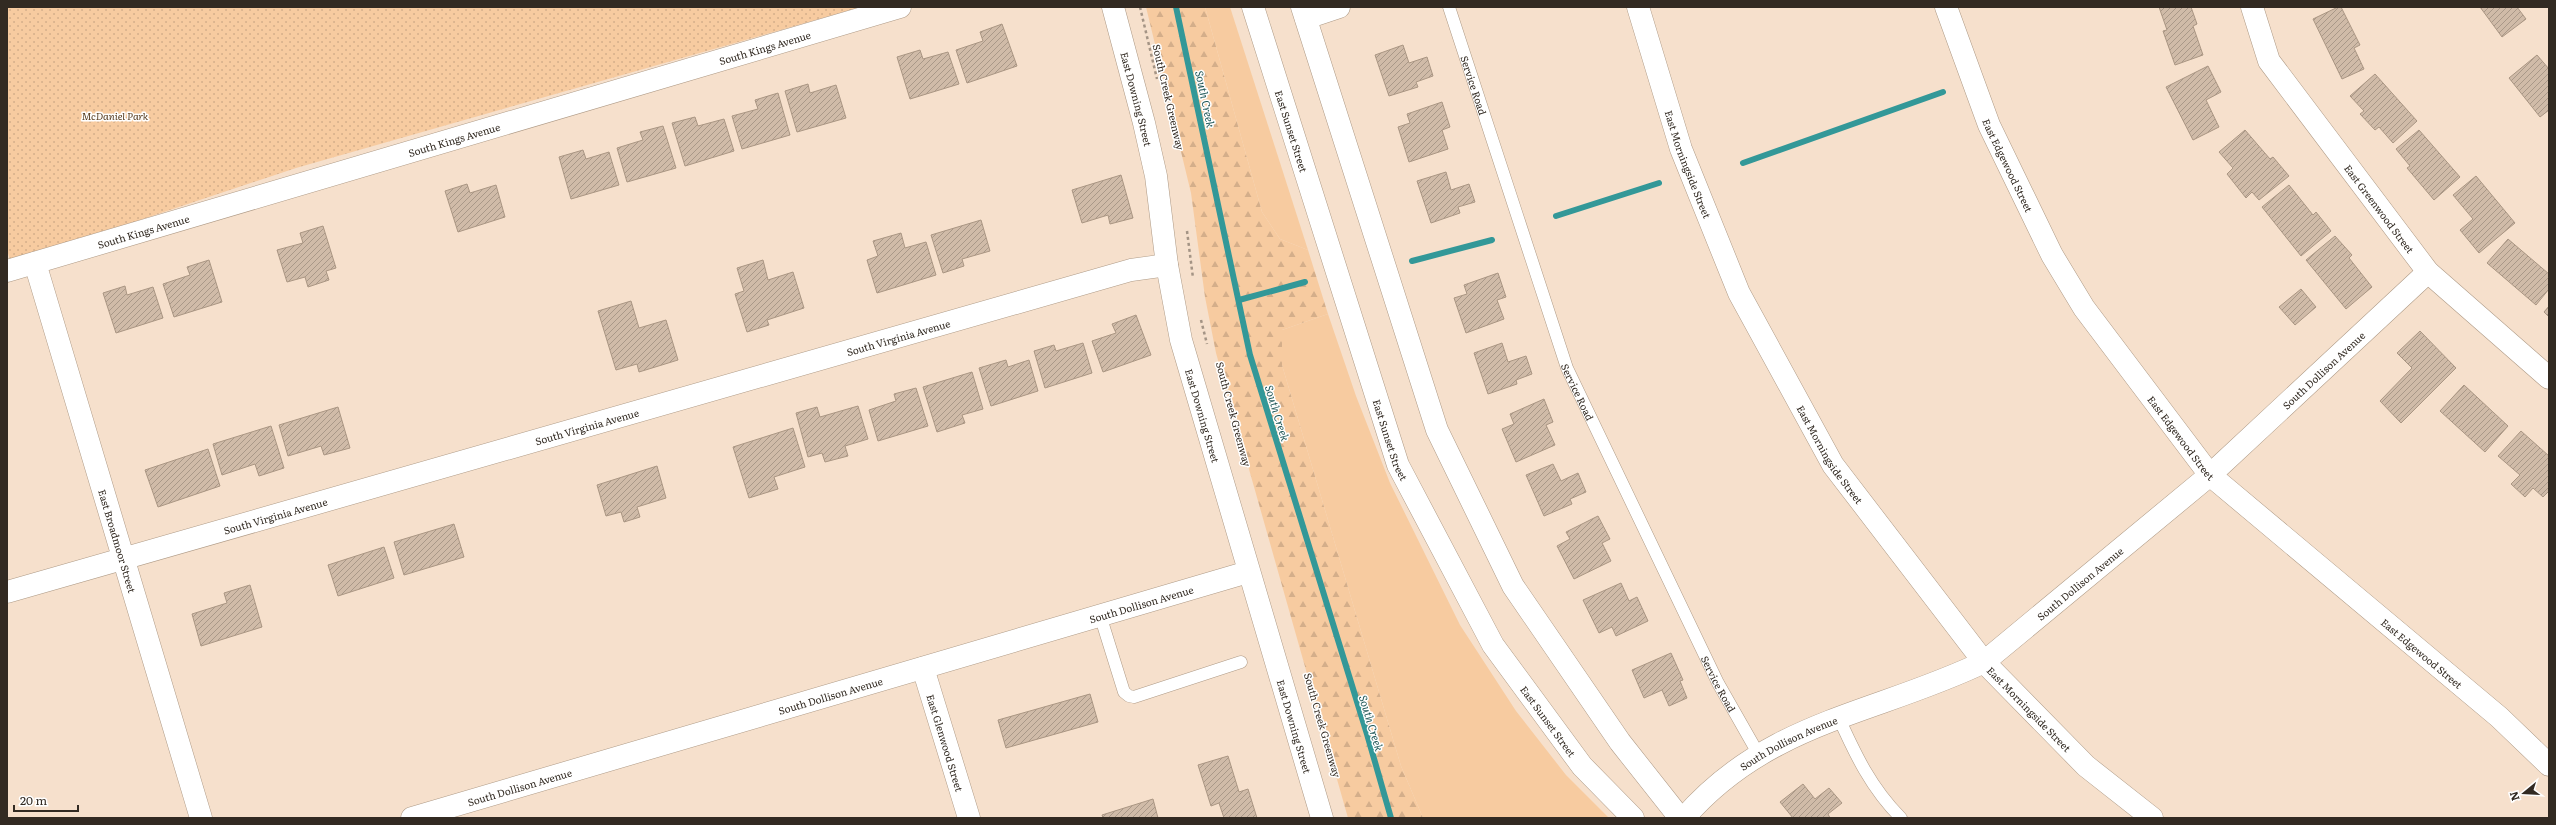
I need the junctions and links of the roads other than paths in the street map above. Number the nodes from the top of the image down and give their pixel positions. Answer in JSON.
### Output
{"nodes":[{"id":1,"x":900,"y":7,"type":"edge"},
{"id":2,"x":1113,"y":7,"type":"edge"},
{"id":3,"x":1253,"y":7,"type":"edge"},
{"id":4,"x":1339,"y":7,"type":"edge"},
{"id":5,"x":1449,"y":7,"type":"edge"},
{"id":6,"x":1638,"y":7,"type":"edge"},
{"id":7,"x":1946,"y":7,"type":"edge"},
{"id":8,"x":2252,"y":7,"type":"edge"},
{"id":9,"x":1304,"y":13,"type":"edge"},
{"id":10,"x":35,"y":263,"type":"junction"},
{"id":11,"x":1167,"y":265,"type":"junction"},
{"id":12,"x":7,"y":271,"type":"edge"},
{"id":13,"x":2428,"y":272,"type":"junction"},
{"id":14,"x":2549,"y":378,"type":"edge"},
{"id":15,"x":2210,"y":475,"type":"junction"},
{"id":16,"x":124,"y":558,"type":"junction"},
{"id":17,"x":1248,"y":572,"type":"junction"},
{"id":18,"x":7,"y":592,"type":"edge"},
{"id":19,"x":1100,"y":616,"type":"junction"},
{"id":20,"x":1241,"y":662,"type":"dead end"},
{"id":21,"x":1984,"y":662,"type":"junction"},
{"id":22,"x":923,"y":668,"type":"junction"},
{"id":23,"x":1838,"y":716,"type":"junction"},
{"id":24,"x":1759,"y":755,"type":"junction"},
{"id":25,"x":2549,"y":765,"type":"edge"},
{"id":26,"x":201,"y":818,"type":"edge"},
{"id":27,"x":412,"y":818,"type":"edge"},
{"id":28,"x":969,"y":818,"type":"edge"},
{"id":29,"x":1322,"y":818,"type":"edge"},
{"id":30,"x":1633,"y":818,"type":"edge"},
{"id":31,"x":1680,"y":818,"type":"edge"},
{"id":32,"x":1684,"y":818,"type":"edge"},
{"id":33,"x":1901,"y":818,"type":"edge"},
{"id":34,"x":2152,"y":818,"type":"edge"}],
"edges":[{"from":1,"to":10,"type":"street","name":"South Kings Avenue"},
{"from":2,"to":11,"type":"street","name":"East Downing Street"},
{"from":3,"to":30,"type":"street","name":"East Sunset Street"},
{"from":4,"to":9,"type":"street"},
{"from":5,"to":24,"type":"lane","name":"Service Road"},
{"from":6,"to":21,"type":"street","name":"East Morningside Street"},
{"from":7,"to":15,"type":"street","name":"East Edgewood Street"},
{"from":8,"to":13,"type":"street","name":"East Greenwood Street"},
{"from":9,"to":31,"type":"street"},
{"from":10,"to":12,"type":"street","name":"South Kings Avenue"},
{"from":10,"to":16,"type":"street","name":"East Broadmoor Street"},
{"from":11,"to":16,"type":"street","name":"South Virginia Avenue"},
{"from":11,"to":17,"type":"street","name":"East Downing Street"},
{"from":13,"to":14,"type":"street","name":"East Greenwood Street"},
{"from":13,"to":15,"type":"street","name":"South Dollison Avenue"},
{"from":15,"to":21,"type":"street","name":"South Dollison Avenue"},
{"from":15,"to":25,"type":"street","name":"East Edgewood Street"},
{"from":16,"to":18,"type":"street","name":"South Virginia Avenue"},
{"from":16,"to":26,"type":"street","name":"East Broadmoor Street"},
{"from":17,"to":19,"type":"street","name":"South Dollison Avenue"},
{"from":17,"to":29,"type":"street","name":"East Downing Street"},
{"from":19,"to":20,"type":"lane"},
{"from":19,"to":22,"type":"street","name":"South Dollison Avenue"},
{"from":21,"to":23,"type":"street","name":"South Dollison Avenue"},
{"from":21,"to":34,"type":"street","name":"East Morningside Street"},
{"from":22,"to":27,"type":"street","name":"South Dollison Avenue"},
{"from":22,"to":28,"type":"street","name":"East Glenwood Street"},
{"from":23,"to":24,"type":"street","name":"South Dollison Avenue"},
{"from":23,"to":33,"type":"lane"},
{"from":24,"to":32,"type":"street","name":"South Dollison Avenue"}]}
